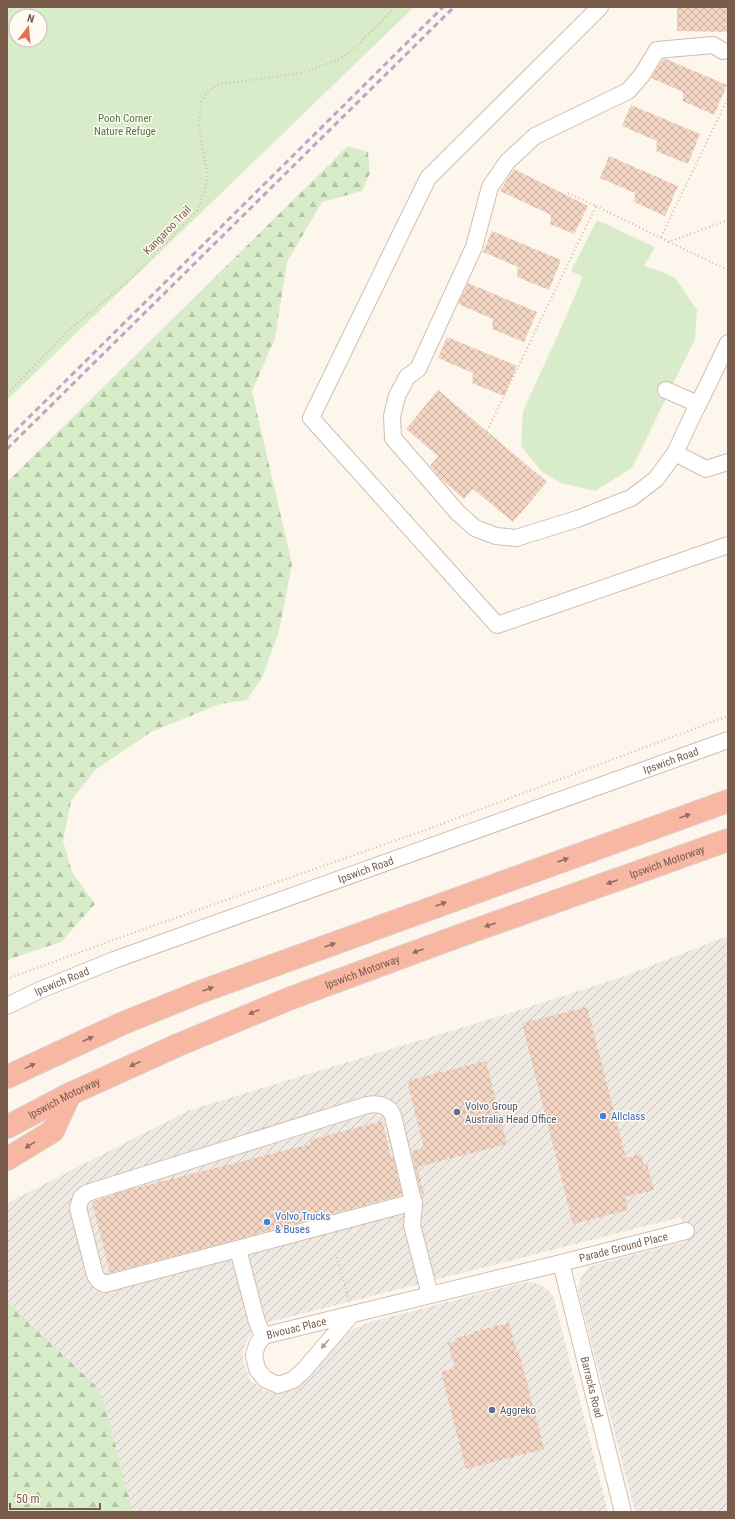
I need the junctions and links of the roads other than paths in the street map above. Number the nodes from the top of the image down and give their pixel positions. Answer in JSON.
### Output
{"nodes":[{"id":1,"x":600,"y":7,"type":"edge"},
{"id":2,"x":723,"y":51,"type":"dead end"},
{"id":3,"x":728,"y":343,"type":"edge"},
{"id":4,"x":666,"y":390,"type":"dead end"},
{"id":5,"x":697,"y":407,"type":"junction"},
{"id":6,"x":675,"y":453,"type":"junction"},
{"id":7,"x":728,"y":462,"type":"edge"},
{"id":8,"x":728,"y":545,"type":"edge"},
{"id":9,"x":728,"y":740,"type":"edge"},
{"id":10,"x":728,"y":801,"type":"edge"},
{"id":11,"x":728,"y":840,"type":"edge"},
{"id":12,"x":7,"y":1006,"type":"edge"},
{"id":13,"x":7,"y":1077,"type":"edge"},
{"id":14,"x":70,"y":1094,"type":"junction"},
{"id":15,"x":7,"y":1127,"type":"edge"},
{"id":16,"x":7,"y":1159,"type":"edge"},
{"id":17,"x":414,"y":1202,"type":"junction"},
{"id":18,"x":686,"y":1230,"type":"dead end"},
{"id":19,"x":238,"y":1248,"type":"junction"},
{"id":20,"x":561,"y":1263,"type":"junction"},
{"id":21,"x":430,"y":1295,"type":"junction"},
{"id":22,"x":351,"y":1315,"type":"junction"},
{"id":23,"x":263,"y":1336,"type":"junction"},
{"id":24,"x":623,"y":1512,"type":"edge"}],
"edges":[{"from":1,"to":8,"type":"street"},
{"from":2,"to":6,"type":"street"},
{"from":3,"to":5,"type":"street"},
{"from":4,"to":5,"type":"street"},
{"from":5,"to":6,"type":"street"},
{"from":6,"to":7,"type":"street"},
{"from":9,"to":12,"type":"street","name":"Ipswich Road"},
{"from":13,"to":10,"type":"highway","one_way":true},
{"from":11,"to":14,"type":"highway","name":"Ipswich Motorway","one_way":true},
{"from":14,"to":15,"type":"highway","name":"Ipswich Motorway"},
{"from":14,"to":16,"type":"highway","one_way":true},
{"from":17,"to":19,"type":"street"},
{"from":17,"to":19,"type":"street"},
{"from":17,"to":21,"type":"street"},
{"from":18,"to":20,"type":"street","name":"Parade Ground Place"},
{"from":19,"to":23,"type":"street"},
{"from":20,"to":21,"type":"street","name":"Bivouac Place"},
{"from":20,"to":24,"type":"street","name":"Barracks Road"},
{"from":21,"to":22,"type":"street","name":"Bivouac Place"},
{"from":22,"to":23,"type":"street","name":"Bivouac Place"},
{"from":22,"to":23,"type":"street","name":"Bivouac Place","one_way":true}]}
